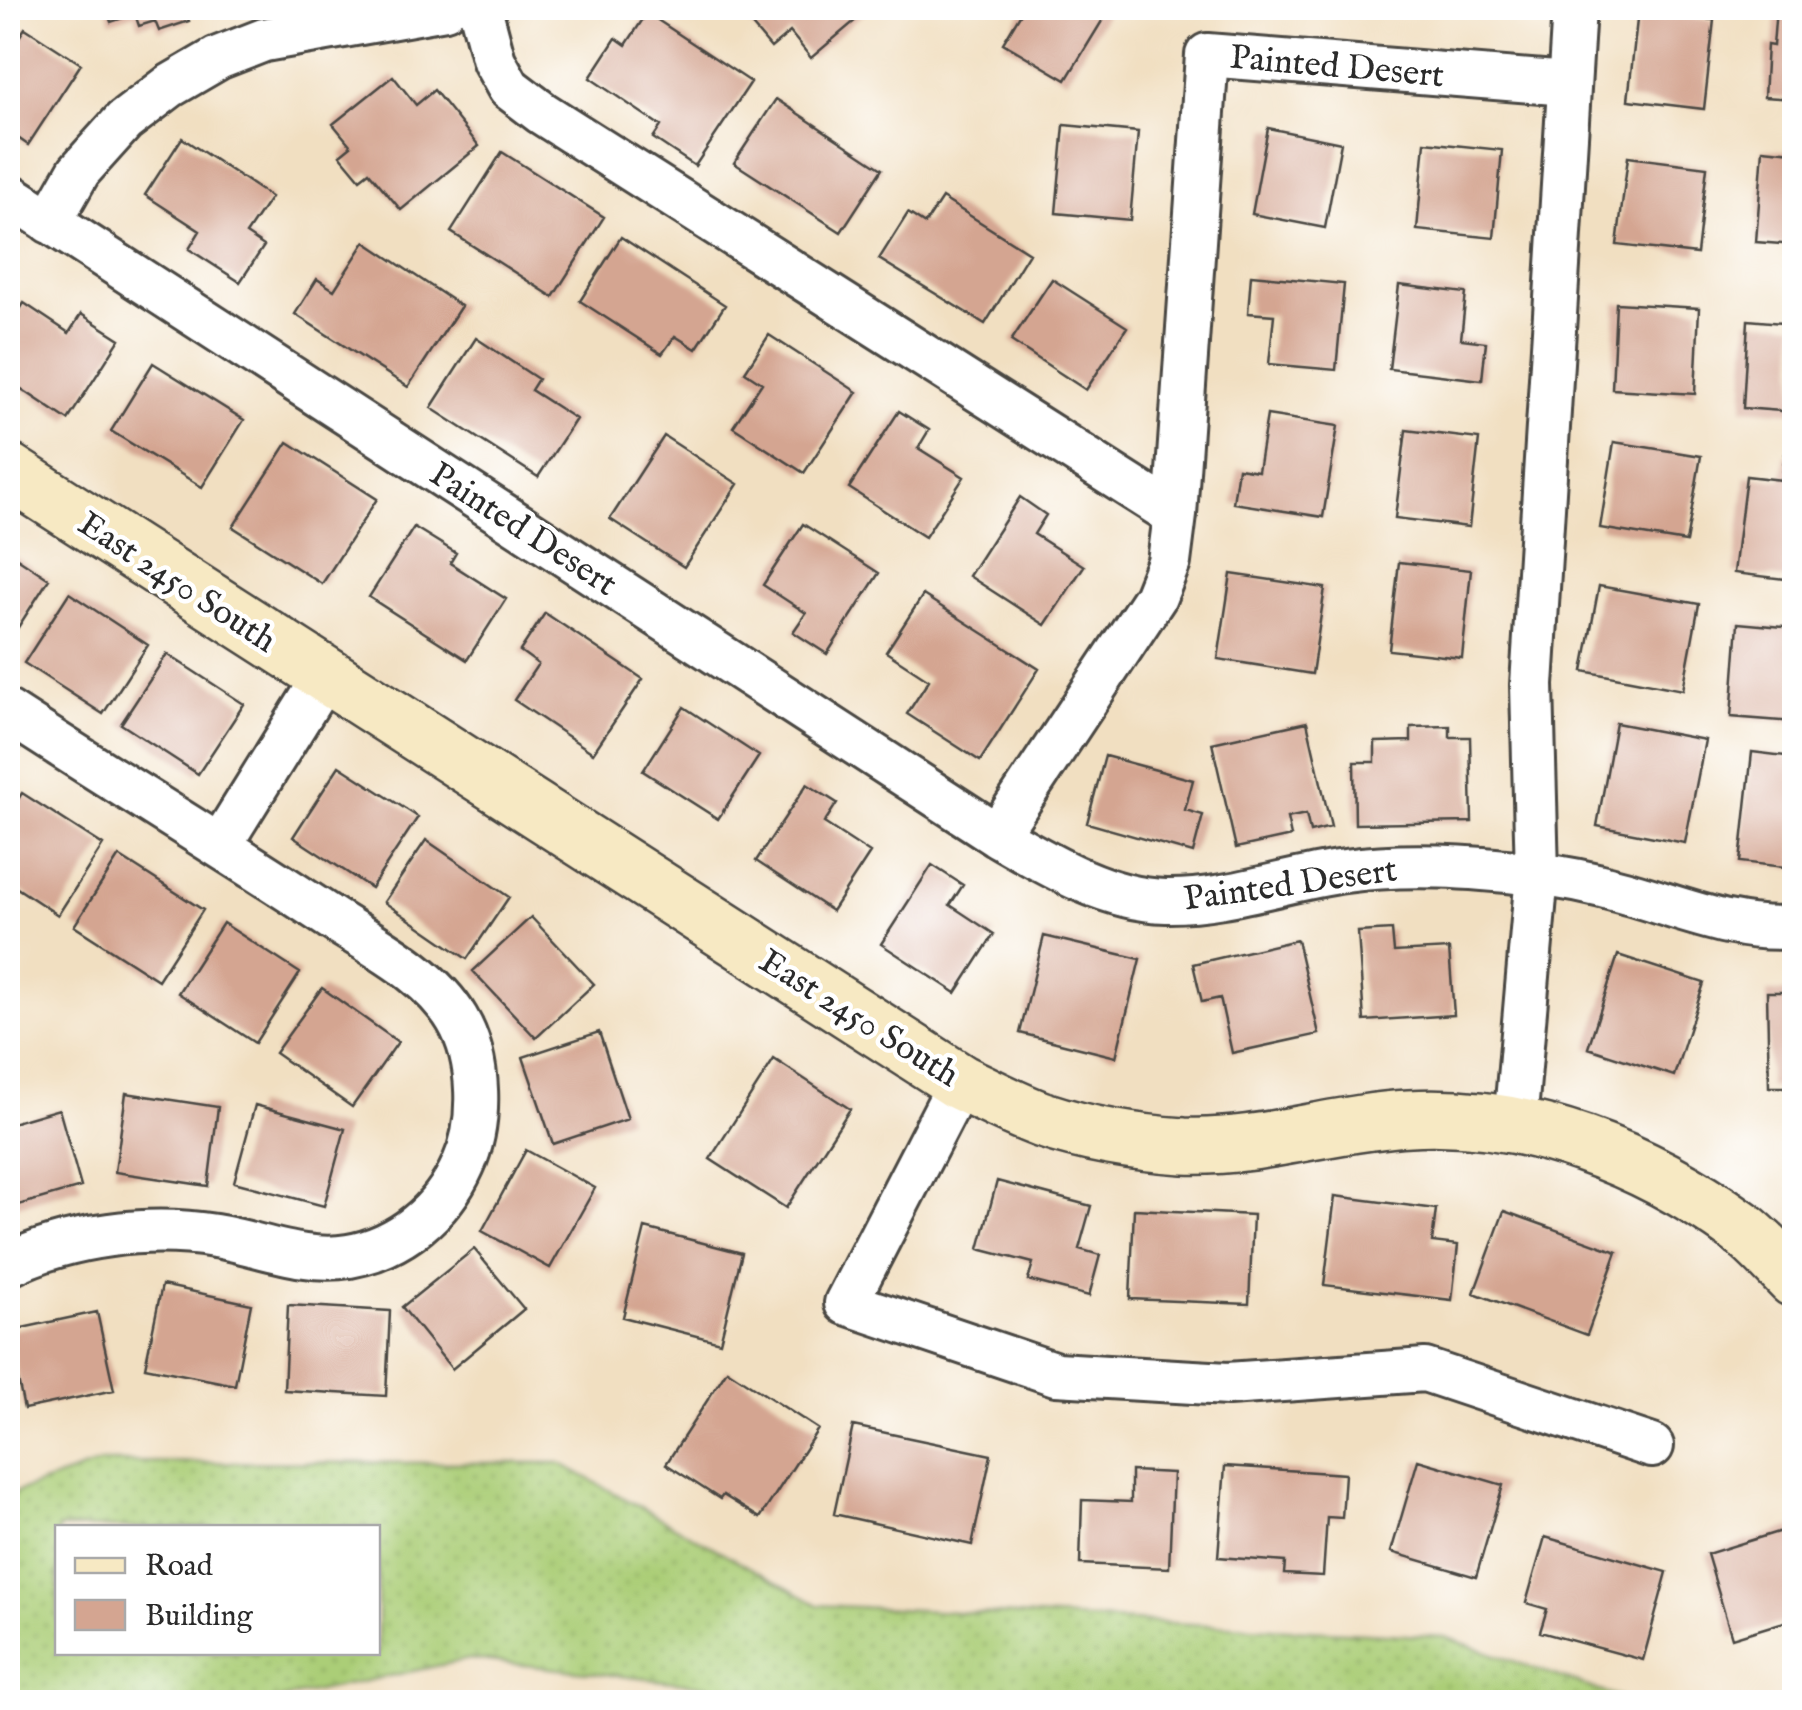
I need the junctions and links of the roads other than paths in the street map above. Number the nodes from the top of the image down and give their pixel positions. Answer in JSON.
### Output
{"nodes":[{"id":1,"x":445,"y":8,"type":"edge"},
{"id":2,"x":480,"y":8,"type":"edge"},
{"id":3,"x":1574,"y":8,"type":"edge"},
{"id":4,"x":1568,"y":84,"type":"junction"},
{"id":5,"x":8,"y":194,"type":"edge"},
{"id":6,"x":50,"y":222,"type":"junction"},
{"id":7,"x":8,"y":471,"type":"edge"},
{"id":8,"x":1175,"y":515,"type":"junction"},
{"id":9,"x":325,"y":676,"type":"junction"},
{"id":10,"x":10,"y":720,"type":"edge"},
{"id":11,"x":998,"y":835,"type":"junction"},
{"id":12,"x":220,"y":845,"type":"junction"},
{"id":13,"x":1537,"y":874,"type":"junction"},
{"id":14,"x":1794,"y":927,"type":"edge"},
{"id":15,"x":960,"y":1082,"type":"junction"},
{"id":16,"x":1515,"y":1124,"type":"junction"},
{"id":17,"x":8,"y":1266,"type":"edge"},
{"id":18,"x":1794,"y":1280,"type":"edge"},
{"id":19,"x":1652,"y":1446,"type":"dead end"}],
"edges":[{"from":1,"to":6,"type":"street"},
{"from":2,"to":8,"type":"street"},
{"from":3,"to":4,"type":"street"},
{"from":4,"to":8,"type":"street","name":"Painted Desert"},
{"from":4,"to":13,"type":"street"},
{"from":5,"to":6,"type":"street","name":"Painted Desert"},
{"from":6,"to":11,"type":"street","name":"Painted Desert"},
{"from":7,"to":9,"type":"street","name":"East 2450 South"},
{"from":8,"to":11,"type":"street","name":"Painted Desert"},
{"from":9,"to":12,"type":"street"},
{"from":9,"to":15,"type":"street","name":"East 2450 South"},
{"from":10,"to":12,"type":"street"},
{"from":11,"to":13,"type":"street","name":"Painted Desert"},
{"from":12,"to":17,"type":"street"},
{"from":13,"to":14,"type":"street","name":"Painted Desert"},
{"from":13,"to":16,"type":"street"},
{"from":15,"to":16,"type":"street","name":"East 2450 South"},
{"from":15,"to":19,"type":"street"},
{"from":16,"to":18,"type":"street","name":"East 2450 South"}]}
